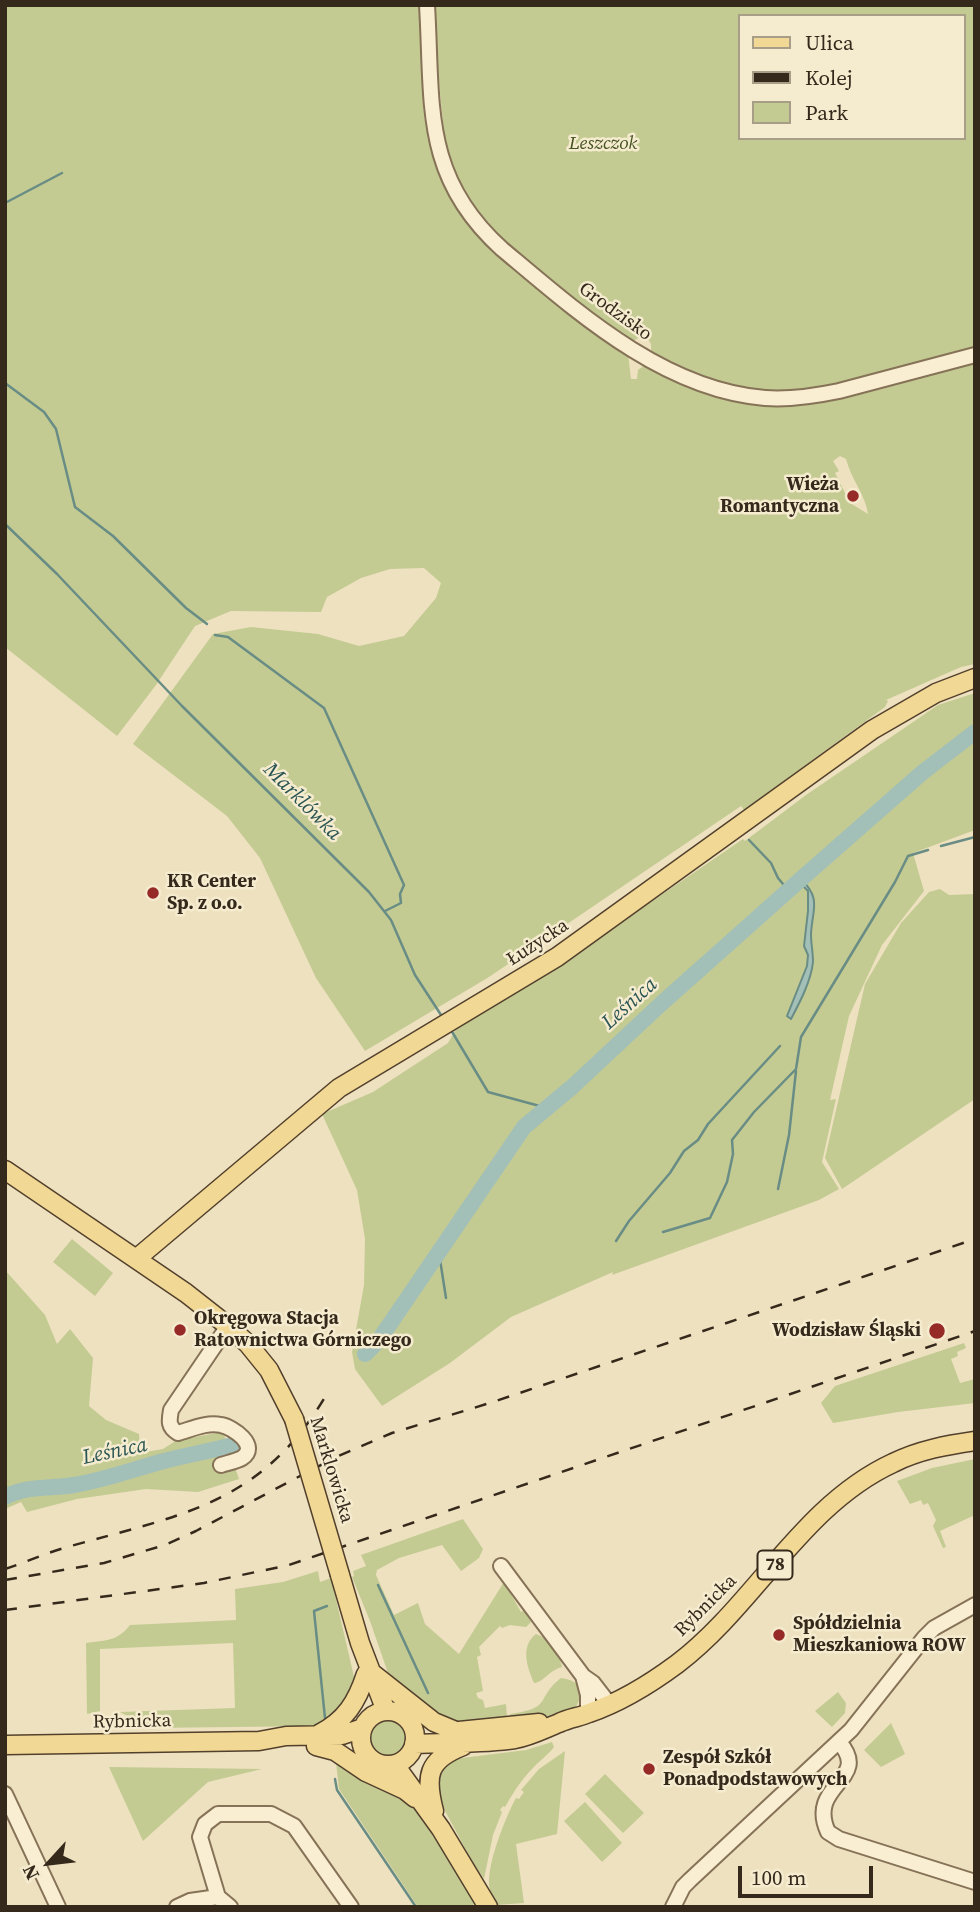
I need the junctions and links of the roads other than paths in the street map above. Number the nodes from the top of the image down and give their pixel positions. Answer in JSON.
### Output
{"nodes":[{"id":1,"x":427,"y":5,"type":"edge"},
{"id":2,"x":975,"y":355,"type":"edge"},
{"id":3,"x":975,"y":678,"type":"edge"},
{"id":4,"x":5,"y":1170,"type":"edge"},
{"id":5,"x":136,"y":1259,"type":"junction"},
{"id":6,"x":228,"y":1326,"type":"junction"},
{"id":7,"x":975,"y":1441,"type":"edge"},
{"id":8,"x":221,"y":1465,"type":"dead end"},
{"id":9,"x":501,"y":1566,"type":"dead end"},
{"id":10,"x":975,"y":1605,"type":"edge"},
{"id":11,"x":369,"y":1674,"type":"junction"},
{"id":12,"x":583,"y":1676,"type":"junction"},
{"id":13,"x":610,"y":1705,"type":"junction"},
{"id":14,"x":588,"y":1714,"type":"junction"},
{"id":15,"x":374,"y":1718,"type":"junction"},
{"id":16,"x":464,"y":1737,"type":"junction"},
{"id":17,"x":316,"y":1741,"type":"junction"},
{"id":18,"x":839,"y":1742,"type":"junction"},
{"id":19,"x":5,"y":1745,"type":"edge"},
{"id":20,"x":363,"y":1749,"type":"junction"},
{"id":21,"x":407,"y":1750,"type":"junction"},
{"id":22,"x":5,"y":1794,"type":"edge"},
{"id":23,"x":430,"y":1810,"type":"junction"},
{"id":24,"x":975,"y":1882,"type":"edge"},
{"id":25,"x":218,"y":1897,"type":"junction"},
{"id":26,"x":58,"y":1907,"type":"edge"},
{"id":27,"x":177,"y":1907,"type":"edge"},
{"id":28,"x":230,"y":1907,"type":"edge"},
{"id":29,"x":351,"y":1907,"type":"edge"},
{"id":30,"x":488,"y":1907,"type":"edge"},
{"id":31,"x":673,"y":1907,"type":"edge"}],
"edges":[{"from":1,"to":2,"type":"street","name":"Grodzisko"},
{"from":3,"to":5,"type":"main road","name":"Łużycka"},
{"from":4,"to":5,"type":"main road","name":"Marklowicka"},
{"from":5,"to":6,"type":"main road","name":"Marklowicka"},
{"from":6,"to":8,"type":"street"},
{"from":6,"to":11,"type":"main road","name":"Marklowicka","bridge":true},
{"from":7,"to":13,"type":"main road","name":"Rybnicka","number":"78"},
{"from":9,"to":12,"type":"street"},
{"from":10,"to":18,"type":"street"},
{"from":11,"to":15,"type":"main road","name":"Marklowicka"},
{"from":11,"to":16,"type":"main road"},
{"from":11,"to":17,"type":"main road"},
{"from":12,"to":13,"type":"street"},
{"from":12,"to":14,"type":"street"},
{"from":13,"to":14,"type":"main road","name":"Rybnicka","number":"78"},
{"from":14,"to":16,"type":"main road","name":"Rybnicka","number":"78"},
{"from":15,"to":17,"type":"main road","name":"Rybnicka","number":"78"},
{"from":15,"to":20,"type":"main road"},
{"from":15,"to":21,"type":"main road"},
{"from":16,"to":21,"type":"main road","name":"Rybnicka","number":"78"},
{"from":16,"to":23,"type":"main road"},
{"from":17,"to":19,"type":"main road","name":"Rybnicka","number":"78"},
{"from":17,"to":20,"type":"main road","name":"Rybnicka","number":"78"},
{"from":17,"to":23,"type":"main road"},
{"from":18,"to":24,"type":"street"},
{"from":18,"to":31,"type":"street"},
{"from":20,"to":21,"type":"main road","number":"78"},
{"from":21,"to":23,"type":"main road"},
{"from":22,"to":26,"type":"street"},
{"from":23,"to":30,"type":"main road"},
{"from":25,"to":27,"type":"street"},
{"from":25,"to":28,"type":"street"},
{"from":25,"to":29,"type":"street"}]}
